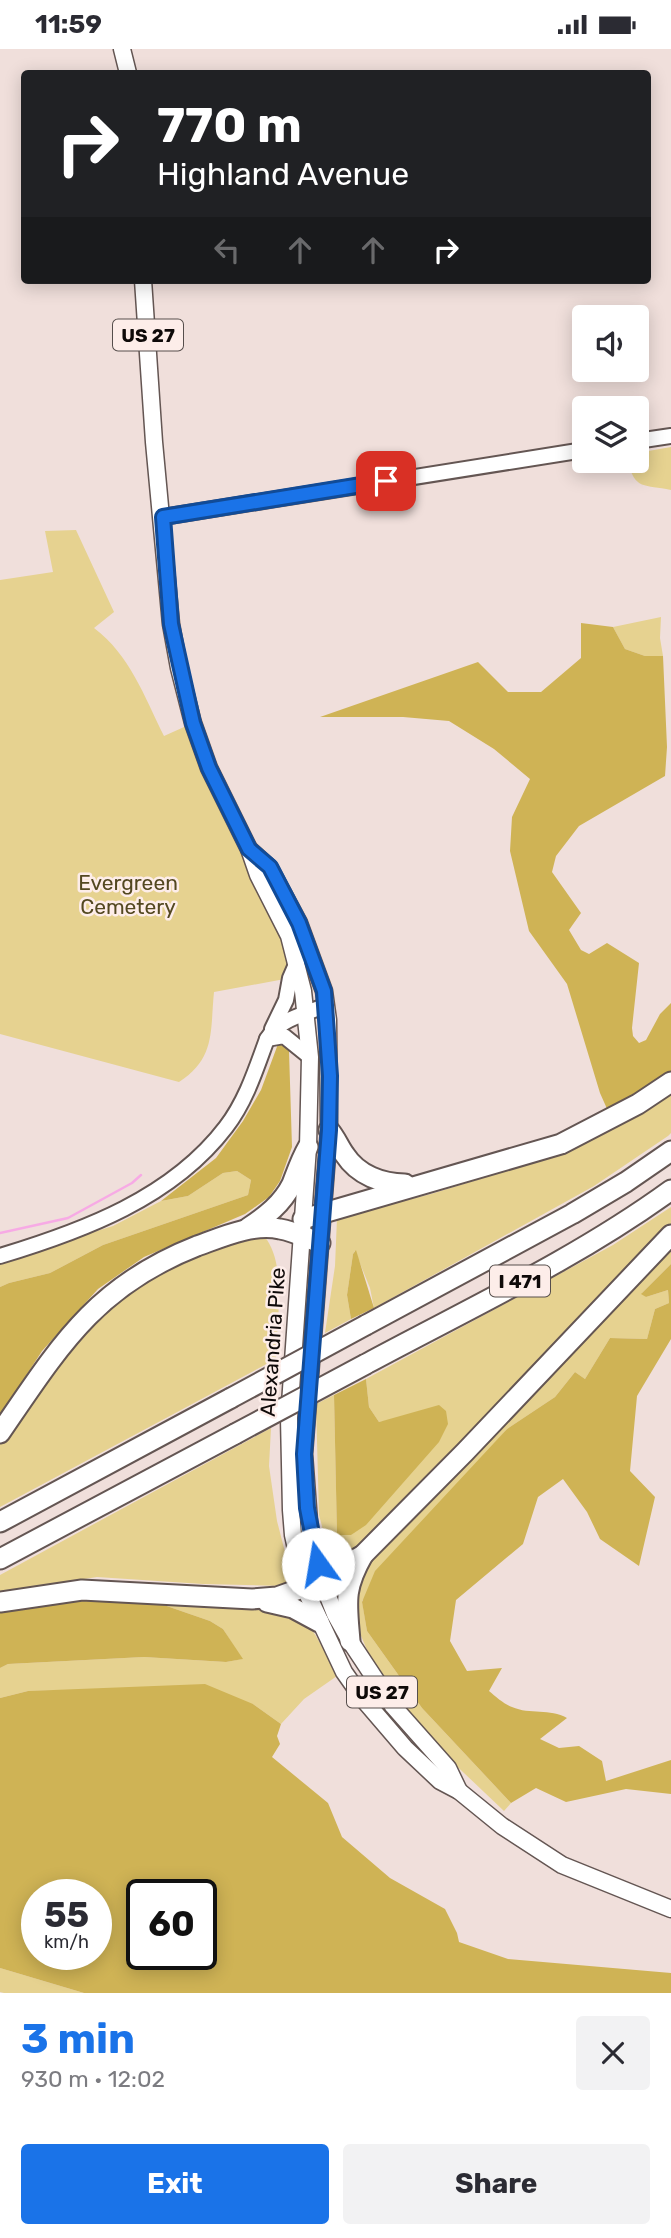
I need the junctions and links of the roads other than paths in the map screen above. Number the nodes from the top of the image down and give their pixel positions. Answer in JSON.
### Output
{"nodes":[{"id":1,"x":122,"y":49,"type":"edge"},
{"id":2,"x":127,"y":70,"type":"edge"},
{"id":3,"x":143,"y":284,"type":"edge"},
{"id":4,"x":671,"y":436,"type":"edge"},
{"id":5,"x":649,"y":439,"type":"edge"},
{"id":6,"x":572,"y":452,"type":"edge"},
{"id":7,"x":163,"y":517,"type":"junction"},
{"id":8,"x":249,"y":849,"type":"junction"},
{"id":9,"x":297,"y":962,"type":"junction"},
{"id":10,"x":327,"y":1013,"type":"junction"},
{"id":11,"x":306,"y":1014,"type":"junction"},
{"id":12,"x":267,"y":1039,"type":"junction"},
{"id":13,"x":310,"y":1057,"type":"junction"},
{"id":14,"x":671,"y":1082,"type":"edge"},
{"id":15,"x":329,"y":1130,"type":"junction"},
{"id":16,"x":307,"y":1147,"type":"junction"},
{"id":17,"x":671,"y":1151,"type":"edge"},
{"id":18,"x":421,"y":1184,"type":"junction"},
{"id":19,"x":671,"y":1191,"type":"edge"},
{"id":20,"x":312,"y":1228,"type":"junction"},
{"id":21,"x":243,"y":1231,"type":"junction"},
{"id":22,"x":671,"y":1235,"type":"edge"},
{"id":23,"x":0,"y":1256,"type":"edge"},
{"id":24,"x":0,"y":1433,"type":"edge"},
{"id":25,"x":0,"y":1522,"type":"edge"},
{"id":26,"x":363,"y":1555,"type":"junction"},
{"id":27,"x":0,"y":1559,"type":"edge"},
{"id":28,"x":311,"y":1574,"type":"junction"},
{"id":29,"x":252,"y":1599,"type":"junction"},
{"id":30,"x":0,"y":1602,"type":"edge"},
{"id":31,"x":319,"y":1622,"type":"junction"},
{"id":32,"x":350,"y":1641,"type":"junction"},
{"id":33,"x":459,"y":1791,"type":"junction"},
{"id":34,"x":671,"y":1909,"type":"edge"}],
"edges":[{"from":1,"to":2,"type":"main road"},
{"from":3,"to":7,"type":"main road","name":"Alexandria Pike","number":"US 27"},
{"from":4,"to":5,"type":"main road"},
{"from":6,"to":7,"type":"main road"},
{"from":7,"to":8,"type":"main road","name":"Alexandria Pike","number":"US 27"},
{"from":8,"to":9,"type":"main road","name":"Alexandria Pike","number":"US 27"},
{"from":8,"to":10,"type":"main road","name":"Alexandria Pike","number":"US 27"},
{"from":9,"to":11,"type":"main road","name":"Alexandria Pike","number":"US 27"},
{"from":9,"to":12,"type":"main road"},
{"from":10,"to":11,"type":"main road"},
{"from":10,"to":15,"type":"main road","name":"Alexandria Pike","number":"US 27"},
{"from":11,"to":12,"type":"main road"},
{"from":11,"to":13,"type":"main road","name":"Alexandria Pike","number":"US 27"},
{"from":12,"to":13,"type":"main road"},
{"from":12,"to":23,"type":"main road"},
{"from":13,"to":16,"type":"main road","name":"Alexandria Pike","number":"US 27"},
{"from":14,"to":18,"type":"highway"},
{"from":15,"to":18,"type":"highway"},
{"from":15,"to":20,"type":"main road","name":"Alexandria Pike","number":"US 27"},
{"from":16,"to":20,"type":"main road","name":"Alexandria Pike","number":"US 27"},
{"from":16,"to":21,"type":"highway"},
{"from":17,"to":25,"type":"highway","number":"I 471","bridge":true},
{"from":18,"to":20,"type":"highway"},
{"from":19,"to":27,"type":"highway","number":"I 471","bridge":true},
{"from":20,"to":21,"type":"highway"},
{"from":20,"to":28,"type":"main road","name":"Alexandria Pike","number":"US 27"},
{"from":21,"to":24,"type":"highway"},
{"from":22,"to":26,"type":"highway"},
{"from":26,"to":28,"type":"highway"},
{"from":26,"to":32,"type":"highway"},
{"from":28,"to":29,"type":"highway"},
{"from":28,"to":31,"type":"main road","name":"Alexandria Pike","number":"US 27"},
{"from":28,"to":32,"type":"main road","name":"Alexandria Pike","number":"US 27"},
{"from":29,"to":30,"type":"highway"},
{"from":29,"to":31,"type":"highway"},
{"from":31,"to":33,"type":"main road","name":"Alexandria Pike","number":"US 27"},
{"from":32,"to":33,"type":"main road","name":"Alexandria Pike","number":"US 27"},
{"from":33,"to":34,"type":"main road","name":"Alexandria Pike","number":"US 27"}]}
